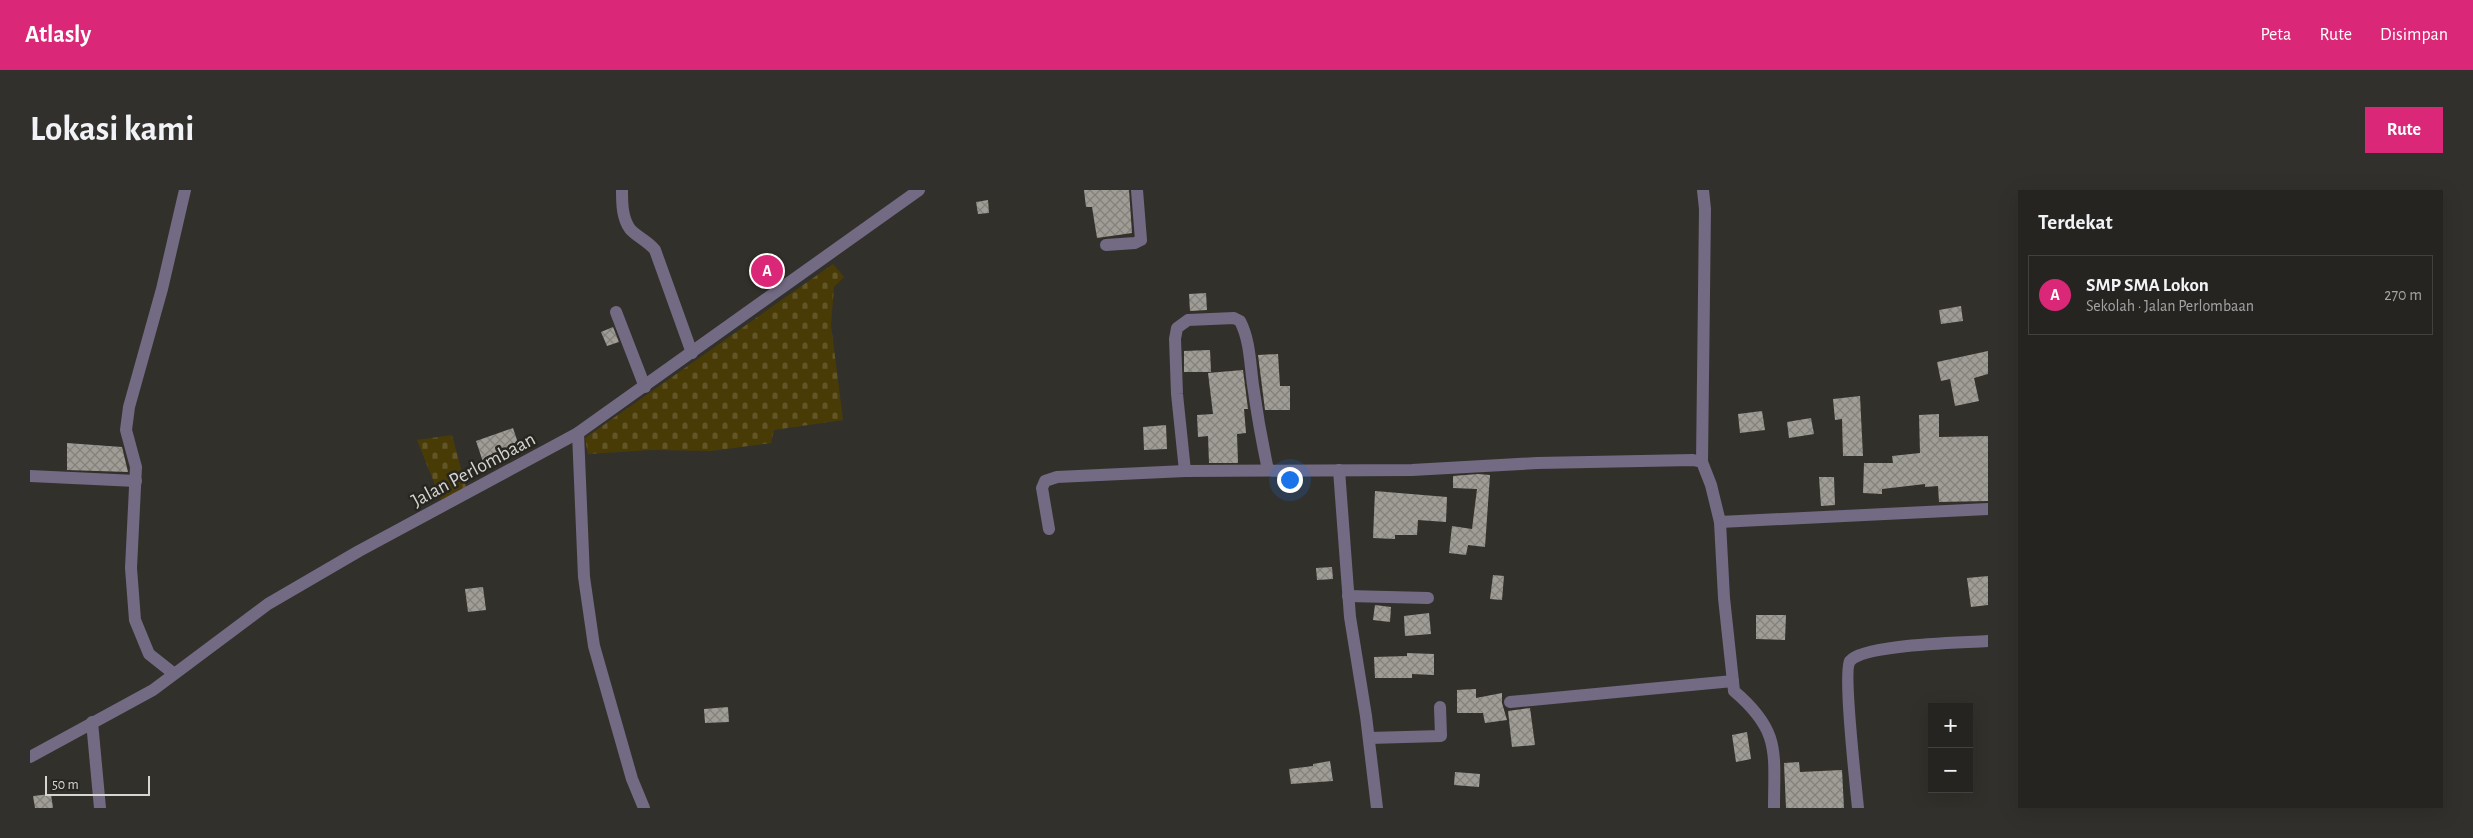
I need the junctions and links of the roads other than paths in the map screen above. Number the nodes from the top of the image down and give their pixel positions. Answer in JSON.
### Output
{"nodes":[{"id":1,"x":185,"y":190,"type":"edge"},
{"id":2,"x":622,"y":190,"type":"edge"},
{"id":3,"x":918,"y":190,"type":"edge"},
{"id":4,"x":1137,"y":190,"type":"edge"},
{"id":5,"x":1703,"y":190,"type":"edge"},
{"id":6,"x":1106,"y":245,"type":"dead end"},
{"id":7,"x":616,"y":312,"type":"dead end"},
{"id":8,"x":692,"y":353,"type":"junction"},
{"id":9,"x":645,"y":387,"type":"junction"},
{"id":10,"x":578,"y":433,"type":"junction"},
{"id":11,"x":1702,"y":462,"type":"junction"},
{"id":12,"x":1268,"y":470,"type":"junction"},
{"id":13,"x":1339,"y":470,"type":"junction"},
{"id":14,"x":1185,"y":471,"type":"junction"},
{"id":15,"x":30,"y":476,"type":"edge"},
{"id":16,"x":136,"y":481,"type":"junction"},
{"id":17,"x":1988,"y":509,"type":"edge"},
{"id":18,"x":1720,"y":522,"type":"junction"},
{"id":19,"x":1049,"y":529,"type":"dead end"},
{"id":20,"x":1348,"y":596,"type":"junction"},
{"id":21,"x":1428,"y":598,"type":"dead end"},
{"id":22,"x":1988,"y":641,"type":"edge"},
{"id":23,"x":173,"y":673,"type":"junction"},
{"id":24,"x":1733,"y":682,"type":"junction"},
{"id":25,"x":1510,"y":702,"type":"dead end"},
{"id":26,"x":1440,"y":707,"type":"dead end"},
{"id":27,"x":92,"y":722,"type":"junction"},
{"id":28,"x":1369,"y":738,"type":"junction"},
{"id":29,"x":30,"y":757,"type":"edge"},
{"id":30,"x":100,"y":808,"type":"edge"},
{"id":31,"x":644,"y":808,"type":"edge"},
{"id":32,"x":1377,"y":808,"type":"edge"},
{"id":33,"x":1774,"y":808,"type":"edge"},
{"id":34,"x":1858,"y":808,"type":"edge"}],
"edges":[{"from":1,"to":16,"type":"street"},
{"from":2,"to":8,"type":"street"},
{"from":3,"to":8,"type":"street","name":"Jalan Perlombaan"},
{"from":4,"to":6,"type":"street"},
{"from":5,"to":11,"type":"street"},
{"from":7,"to":9,"type":"street"},
{"from":8,"to":9,"type":"street","name":"Jalan Perlombaan"},
{"from":9,"to":10,"type":"street","name":"Jalan Perlombaan"},
{"from":10,"to":23,"type":"street","name":"Jalan Perlombaan"},
{"from":10,"to":31,"type":"street"},
{"from":11,"to":13,"type":"street"},
{"from":11,"to":18,"type":"street"},
{"from":12,"to":13,"type":"street"},
{"from":12,"to":14,"type":"street"},
{"from":12,"to":14,"type":"street"},
{"from":13,"to":20,"type":"street"},
{"from":14,"to":19,"type":"street"},
{"from":15,"to":16,"type":"street"},
{"from":16,"to":23,"type":"street"},
{"from":17,"to":18,"type":"street"},
{"from":18,"to":24,"type":"street"},
{"from":20,"to":21,"type":"street"},
{"from":20,"to":28,"type":"street"},
{"from":22,"to":34,"type":"street"},
{"from":23,"to":27,"type":"street","name":"Jalan Perlombaan"},
{"from":24,"to":25,"type":"street"},
{"from":24,"to":33,"type":"street"},
{"from":26,"to":28,"type":"street"},
{"from":27,"to":29,"type":"street","name":"Jalan Perlombaan"},
{"from":27,"to":30,"type":"street"},
{"from":28,"to":32,"type":"street"}]}
